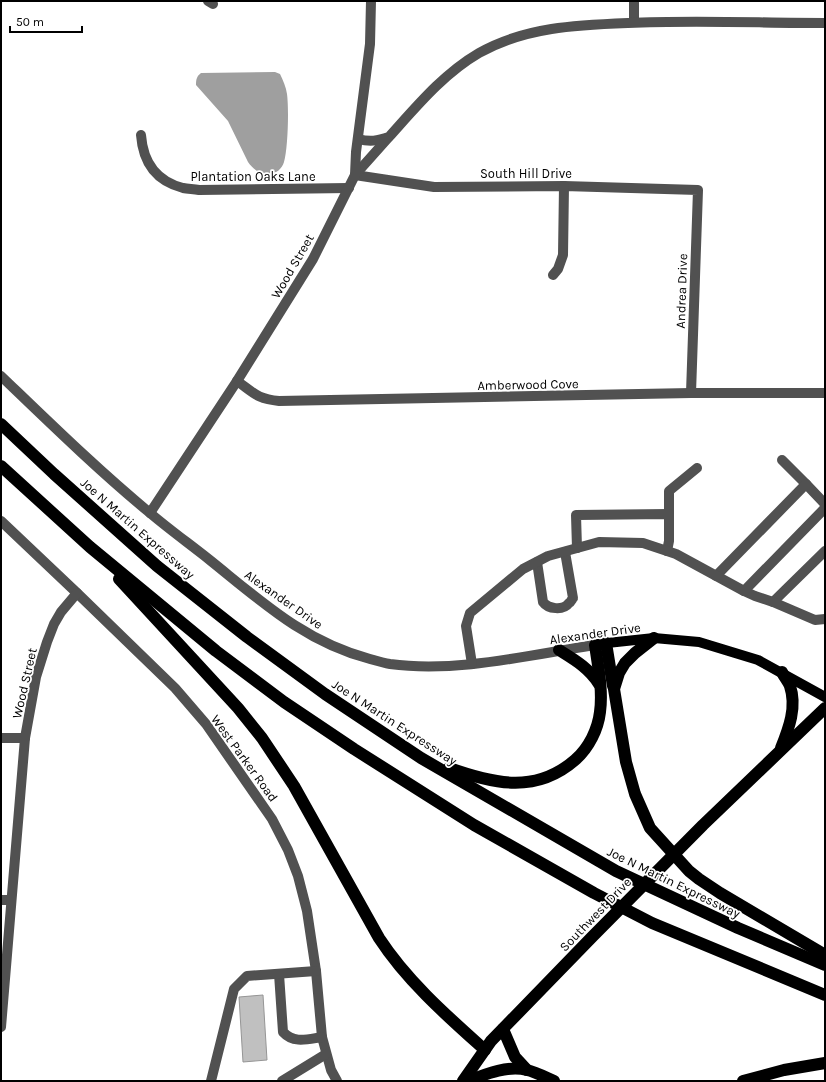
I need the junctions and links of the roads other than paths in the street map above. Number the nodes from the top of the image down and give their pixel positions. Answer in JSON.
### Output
{"nodes":[{"id":1,"x":371,"y":1,"type":"edge"},
{"id":2,"x":634,"y":1,"type":"edge"},
{"id":3,"x":634,"y":22,"type":"junction"},
{"id":4,"x":825,"y":23,"type":"edge"},
{"id":5,"x":141,"y":135,"type":"dead end"},
{"id":6,"x":389,"y":137,"type":"junction"},
{"id":7,"x":358,"y":139,"type":"junction"},
{"id":8,"x":355,"y":175,"type":"junction"},
{"id":9,"x":564,"y":186,"type":"junction"},
{"id":10,"x":349,"y":188,"type":"junction"},
{"id":11,"x":698,"y":190,"type":"joint"},
{"id":12,"x":553,"y":275,"type":"dead end"},
{"id":13,"x":1,"y":376,"type":"edge"},
{"id":14,"x":237,"y":381,"type":"junction"},
{"id":15,"x":825,"y":393,"type":"edge"},
{"id":16,"x":691,"y":394,"type":"junction"},
{"id":17,"x":1,"y":424,"type":"edge"},
{"id":18,"x":782,"y":460,"type":"dead end"},
{"id":19,"x":1,"y":466,"type":"edge"},
{"id":20,"x":697,"y":468,"type":"dead end"},
{"id":21,"x":806,"y":484,"type":"junction"},
{"id":22,"x":825,"y":504,"type":"edge"},
{"id":23,"x":825,"y":508,"type":"edge"},
{"id":24,"x":150,"y":513,"type":"junction"},
{"id":25,"x":669,"y":514,"type":"junction"},
{"id":26,"x":1,"y":521,"type":"edge"},
{"id":27,"x":90,"y":547,"type":"junction"},
{"id":28,"x":577,"y":548,"type":"junction"},
{"id":29,"x":667,"y":551,"type":"junction"},
{"id":30,"x":825,"y":551,"type":"edge"},
{"id":31,"x":566,"y":556,"type":"junction"},
{"id":32,"x":538,"y":566,"type":"junction"},
{"id":33,"x":716,"y":576,"type":"junction"},
{"id":34,"x":744,"y":591,"type":"junction"},
{"id":35,"x":77,"y":593,"type":"junction"},
{"id":36,"x":773,"y":602,"type":"junction"},
{"id":37,"x":825,"y":619,"type":"edge"},
{"id":38,"x":654,"y":638,"type":"junction"},
{"id":39,"x":601,"y":644,"type":"junction"},
{"id":40,"x":559,"y":650,"type":"junction"},
{"id":41,"x":472,"y":664,"type":"junction"},
{"id":42,"x":782,"y":672,"type":"junction"},
{"id":43,"x":600,"y":686,"type":"junction"},
{"id":44,"x":614,"y":689,"type":"junction"},
{"id":45,"x":825,"y":698,"type":"edge"},
{"id":46,"x":825,"y":708,"type":"edge"},
{"id":47,"x":1,"y":738,"type":"edge"},
{"id":48,"x":25,"y":738,"type":"junction"},
{"id":49,"x":779,"y":752,"type":"junction"},
{"id":50,"x":421,"y":758,"type":"junction"},
{"id":51,"x":6,"y":900,"type":"edge"},
{"id":52,"x":825,"y":955,"type":"edge"},
{"id":53,"x":825,"y":964,"type":"edge"},
{"id":54,"x":316,"y":971,"type":"junction"},
{"id":55,"x":279,"y":974,"type":"junction"},
{"id":56,"x":825,"y":995,"type":"edge"},
{"id":57,"x":2,"y":1009,"type":"edge"},
{"id":58,"x":1,"y":1023,"type":"edge"},
{"id":59,"x":1,"y":1027,"type":"edge"},
{"id":60,"x":503,"y":1029,"type":"junction"},
{"id":61,"x":322,"y":1037,"type":"junction"},
{"id":62,"x":484,"y":1050,"type":"junction"},
{"id":63,"x":326,"y":1054,"type":"junction"},
{"id":64,"x":825,"y":1063,"type":"edge"},
{"id":65,"x":527,"y":1070,"type":"junction"},
{"id":66,"x":211,"y":1081,"type":"edge"},
{"id":67,"x":283,"y":1081,"type":"edge"},
{"id":68,"x":337,"y":1081,"type":"edge"},
{"id":69,"x":463,"y":1081,"type":"edge"},
{"id":70,"x":468,"y":1081,"type":"edge"},
{"id":71,"x":554,"y":1081,"type":"edge"},
{"id":72,"x":743,"y":1081,"type":"edge"}],
"edges":[{"from":1,"to":7,"type":"street","name":"Wood Street"},
{"from":2,"to":3,"type":"street"},
{"from":3,"to":4,"type":"street"},
{"from":3,"to":6,"type":"street"},
{"from":5,"to":10,"type":"street","name":"Plantation Oaks Lane"},
{"from":6,"to":7,"type":"street"},
{"from":6,"to":8,"type":"street"},
{"from":7,"to":8,"type":"street","name":"Wood Street"},
{"from":8,"to":9,"type":"street","name":"South Hill Drive"},
{"from":8,"to":10,"type":"street","name":"Wood Street"},
{"from":9,"to":11,"type":"street","name":"South Hill Drive"},
{"from":9,"to":12,"type":"street"},
{"from":10,"to":14,"type":"street","name":"Wood Street"},
{"from":11,"to":16,"type":"street","name":"Andrea Drive"},
{"from":13,"to":24,"type":"street","name":"Alexander Drive"},
{"from":14,"to":16,"type":"street","name":"Amberwood Cove"},
{"from":14,"to":24,"type":"street","name":"Wood Street"},
{"from":15,"to":16,"type":"street","name":"Amberwood Cove"},
{"from":17,"to":50,"type":"highway","name":"Joe N Martin Expressway"},
{"from":18,"to":21,"type":"street"},
{"from":19,"to":27,"type":"highway"},
{"from":20,"to":25,"type":"street"},
{"from":21,"to":22,"type":"street"},
{"from":21,"to":33,"type":"street"},
{"from":23,"to":34,"type":"street"},
{"from":24,"to":41,"type":"street","name":"Alexander Drive"},
{"from":25,"to":28,"type":"street"},
{"from":25,"to":29,"type":"street"},
{"from":26,"to":35,"type":"street","name":"West Parker Road"},
{"from":27,"to":56,"type":"highway"},
{"from":27,"to":62,"type":"highway"},
{"from":28,"to":29,"type":"street"},
{"from":28,"to":31,"type":"street"},
{"from":29,"to":33,"type":"street"},
{"from":30,"to":36,"type":"street"},
{"from":31,"to":32,"type":"street"},
{"from":31,"to":32,"type":"street"},
{"from":32,"to":41,"type":"street"},
{"from":33,"to":34,"type":"street"},
{"from":34,"to":36,"type":"street"},
{"from":35,"to":48,"type":"street","name":"Wood Street"},
{"from":35,"to":54,"type":"street","name":"West Parker Road"},
{"from":36,"to":37,"type":"street"},
{"from":38,"to":39,"type":"main road","name":"Alexander Drive"},
{"from":38,"to":42,"type":"main road","name":"Alexander Drive"},
{"from":38,"to":44,"type":"highway"},
{"from":39,"to":40,"type":"street","name":"Alexander Drive"},
{"from":39,"to":43,"type":"highway"},
{"from":39,"to":44,"type":"highway"},
{"from":40,"to":41,"type":"street","name":"Alexander Drive"},
{"from":40,"to":43,"type":"highway"},
{"from":42,"to":45,"type":"main road","name":"Alexander Drive"},
{"from":42,"to":49,"type":"highway"},
{"from":43,"to":50,"type":"highway"},
{"from":44,"to":52,"type":"highway"},
{"from":46,"to":49,"type":"highway","name":"Southwest Drive"},
{"from":47,"to":48,"type":"street"},
{"from":48,"to":51,"type":"street","name":"Wood Street"},
{"from":49,"to":60,"type":"highway","name":"Southwest Drive"},
{"from":50,"to":53,"type":"highway","name":"Joe N Martin Expressway"},
{"from":51,"to":57,"type":"street","name":"Wood Street"},
{"from":54,"to":55,"type":"street"},
{"from":54,"to":61,"type":"street","name":"West Parker Road"},
{"from":55,"to":61,"type":"street"},
{"from":55,"to":66,"type":"street"},
{"from":57,"to":58,"type":"street","name":"Wood Street"},
{"from":58,"to":59,"type":"street","name":"Wood Street"},
{"from":60,"to":62,"type":"highway","name":"Southwest Drive"},
{"from":60,"to":65,"type":"highway"},
{"from":61,"to":63,"type":"street","name":"West Parker Road"},
{"from":62,"to":69,"type":"highway","name":"Southwest Drive"},
{"from":63,"to":67,"type":"street"},
{"from":63,"to":68,"type":"street","name":"West Parker Road"},
{"from":64,"to":72,"type":"highway"},
{"from":65,"to":70,"type":"highway"},
{"from":65,"to":71,"type":"highway"}]}
